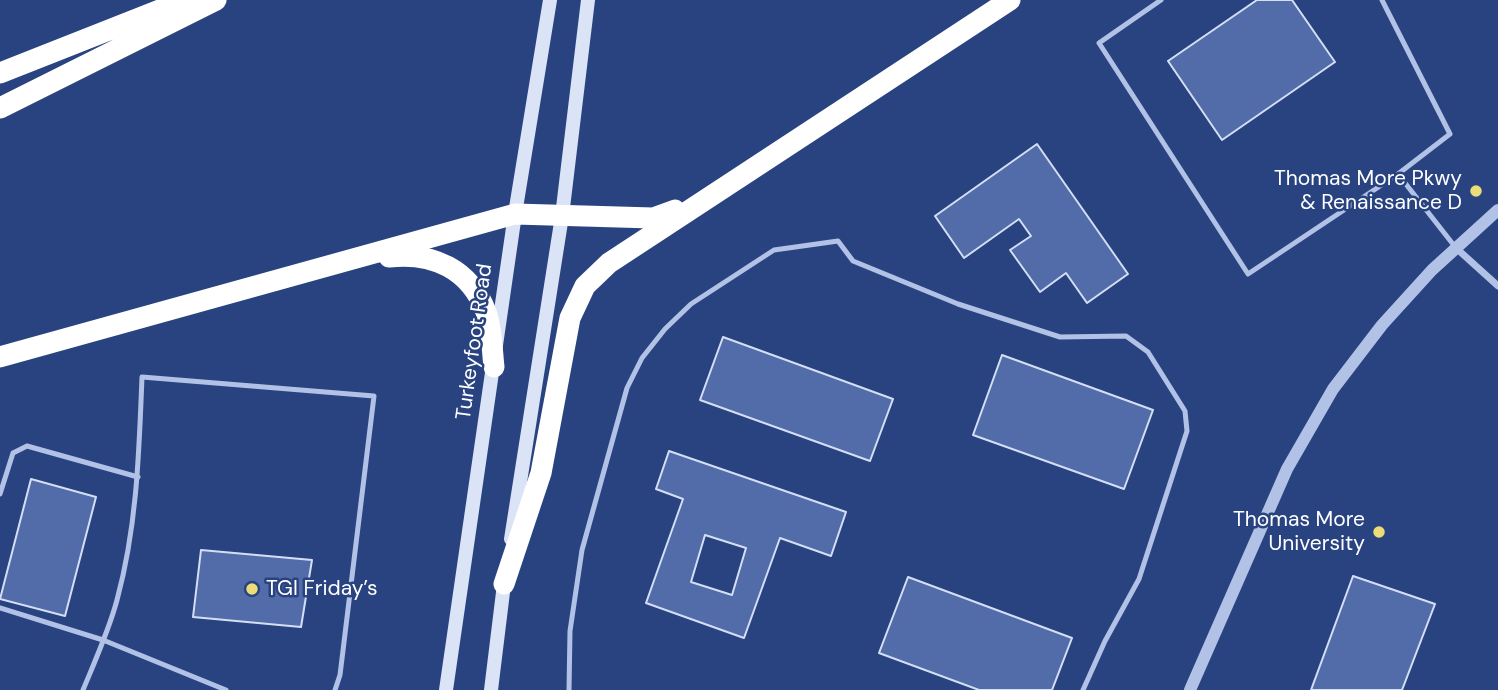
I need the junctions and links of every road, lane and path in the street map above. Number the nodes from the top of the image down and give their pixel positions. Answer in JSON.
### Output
{"nodes":[{"id":1,"x":185,"y":0,"type":"edge"},
{"id":2,"x":216,"y":0,"type":"edge"},
{"id":3,"x":550,"y":0,"type":"edge"},
{"id":4,"x":588,"y":0,"type":"edge"},
{"id":5,"x":1010,"y":0,"type":"edge"},
{"id":6,"x":1161,"y":0,"type":"edge"},
{"id":7,"x":1382,"y":0,"type":"edge"},
{"id":8,"x":0,"y":73,"type":"edge"},
{"id":9,"x":0,"y":108,"type":"edge"},
{"id":10,"x":1398,"y":174,"type":"junction"},
{"id":11,"x":707,"y":199,"type":"junction"},
{"id":12,"x":1498,"y":210,"type":"edge"},
{"id":13,"x":515,"y":214,"type":"junction"},
{"id":14,"x":562,"y":216,"type":"junction"},
{"id":15,"x":1456,"y":248,"type":"junction"},
{"id":16,"x":349,"y":261,"type":"junction"},
{"id":17,"x":1498,"y":286,"type":"edge"},
{"id":18,"x":0,"y":357,"type":"edge"},
{"id":19,"x":494,"y":367,"type":"junction"},
{"id":20,"x":138,"y":477,"type":"junction"},
{"id":21,"x":0,"y":494,"type":"edge"},
{"id":22,"x":504,"y":584,"type":"junction"},
{"id":23,"x":0,"y":608,"type":"edge"},
{"id":24,"x":103,"y":640,"type":"junction"},
{"id":25,"x":83,"y":690,"type":"edge"},
{"id":26,"x":226,"y":690,"type":"edge"},
{"id":27,"x":335,"y":690,"type":"edge"},
{"id":28,"x":446,"y":690,"type":"edge"},
{"id":29,"x":491,"y":690,"type":"edge"},
{"id":30,"x":569,"y":690,"type":"edge"},
{"id":31,"x":1083,"y":690,"type":"edge"},
{"id":32,"x":1190,"y":690,"type":"edge"}],
"edges":[{"from":1,"to":8,"type":"highway"},
{"from":2,"to":9,"type":"highway"},
{"from":3,"to":13,"type":"main road","name":"Turkeyfoot Road"},
{"from":4,"to":14,"type":"main road"},
{"from":5,"to":11,"type":"highway"},
{"from":6,"to":10,"type":"lane"},
{"from":7,"to":10,"type":"lane"},
{"from":10,"to":15,"type":"lane"},
{"from":11,"to":14,"type":"highway"},
{"from":11,"to":22,"type":"highway"},
{"from":12,"to":15,"type":"street"},
{"from":13,"to":14,"type":"highway"},
{"from":13,"to":16,"type":"highway"},
{"from":13,"to":19,"type":"main road","name":"Turkeyfoot Road"},
{"from":14,"to":22,"type":"main road"},
{"from":15,"to":17,"type":"street"},
{"from":15,"to":32,"type":"street"},
{"from":16,"to":18,"type":"highway"},
{"from":16,"to":19,"type":"highway"},
{"from":19,"to":28,"type":"main road","name":"Turkeyfoot Road"},
{"from":20,"to":21,"type":"lane"},
{"from":20,"to":24,"type":"lane"},
{"from":20,"to":27,"type":"lane"},
{"from":22,"to":29,"type":"main road"},
{"from":23,"to":24,"type":"lane"},
{"from":24,"to":25,"type":"lane"},
{"from":24,"to":26,"type":"lane"},
{"from":30,"to":31,"type":"lane"}]}
